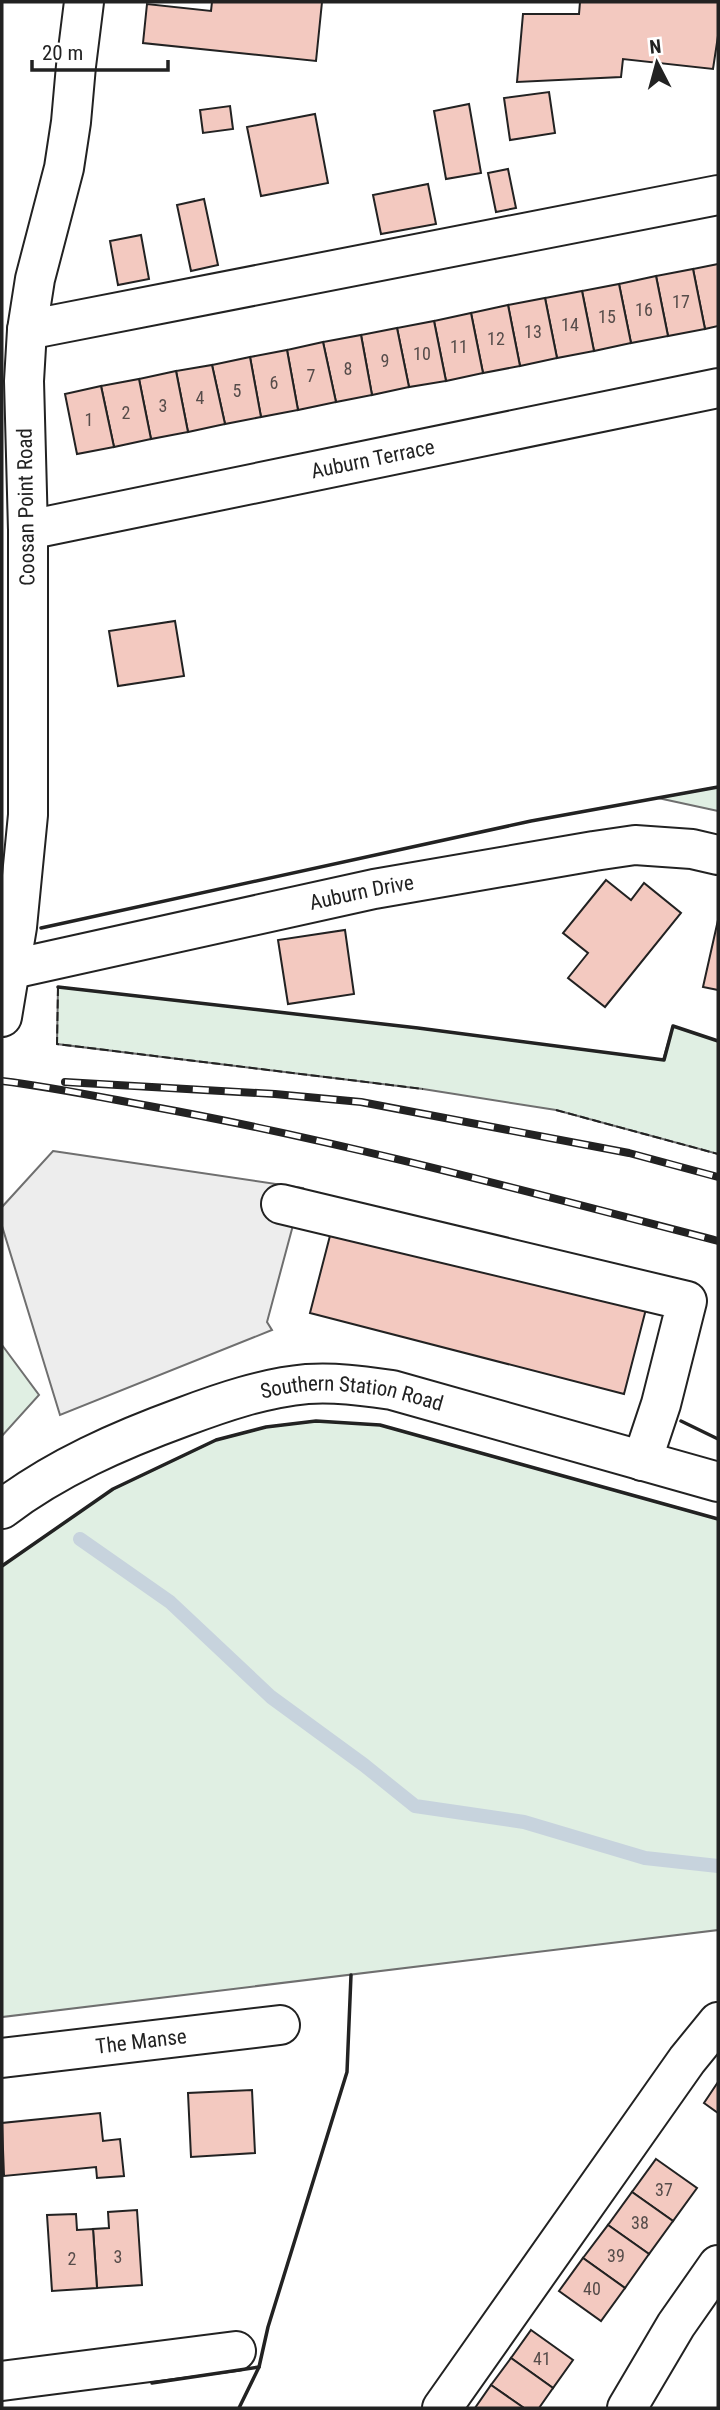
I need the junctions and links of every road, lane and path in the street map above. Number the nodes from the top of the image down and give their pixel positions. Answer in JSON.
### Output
{"nodes":[{"id":1,"x":84,"y":2,"type":"edge"},
{"id":2,"x":718,"y":195,"type":"edge"},
{"id":3,"x":27,"y":330,"type":"junction"},
{"id":4,"x":13,"y":379,"type":"edge"},
{"id":5,"x":718,"y":388,"type":"edge"},
{"id":6,"x":28,"y":530,"type":"junction"},
{"id":7,"x":718,"y":855,"type":"edge"},
{"id":8,"x":8,"y":970,"type":"junction"},
{"id":9,"x":2,"y":1017,"type":"edge"},
{"id":10,"x":281,"y":1204,"type":"dead end"},
{"id":11,"x":642,"y":1461,"type":"junction"},
{"id":12,"x":718,"y":1482,"type":"edge"},
{"id":13,"x":2,"y":1509,"type":"edge"},
{"id":14,"x":718,"y":2022,"type":"edge"},
{"id":15,"x":281,"y":2025,"type":"dead end"},
{"id":16,"x":2,"y":2058,"type":"edge"},
{"id":17,"x":718,"y":2265,"type":"edge"},
{"id":18,"x":236,"y":2351,"type":"dead end"},
{"id":19,"x":2,"y":2381,"type":"edge"},
{"id":20,"x":442,"y":2408,"type":"edge"},
{"id":21,"x":627,"y":2408,"type":"edge"}],
"edges":[{"from":1,"to":3,"type":"street","name":"Coosan Point Road"},
{"from":2,"to":3,"type":"street"},
{"from":3,"to":4,"type":"street","name":"Coosan Point Road"},
{"from":4,"to":6,"type":"street","name":"Coosan Point Road"},
{"from":5,"to":6,"type":"street","name":"Auburn Terrace"},
{"from":6,"to":8,"type":"street","name":"Coosan Point Road"},
{"from":7,"to":8,"type":"street","name":"Auburn Drive"},
{"from":8,"to":9,"type":"street","name":"Coosan Point Road"},
{"from":10,"to":11,"type":"street"},
{"from":11,"to":12,"type":"street","name":"Southern Station Road"},
{"from":11,"to":13,"type":"street","name":"Southern Station Road"},
{"from":14,"to":20,"type":"street"},
{"from":15,"to":16,"type":"street","name":"The Manse"},
{"from":17,"to":21,"type":"street"},
{"from":18,"to":19,"type":"street"}]}
